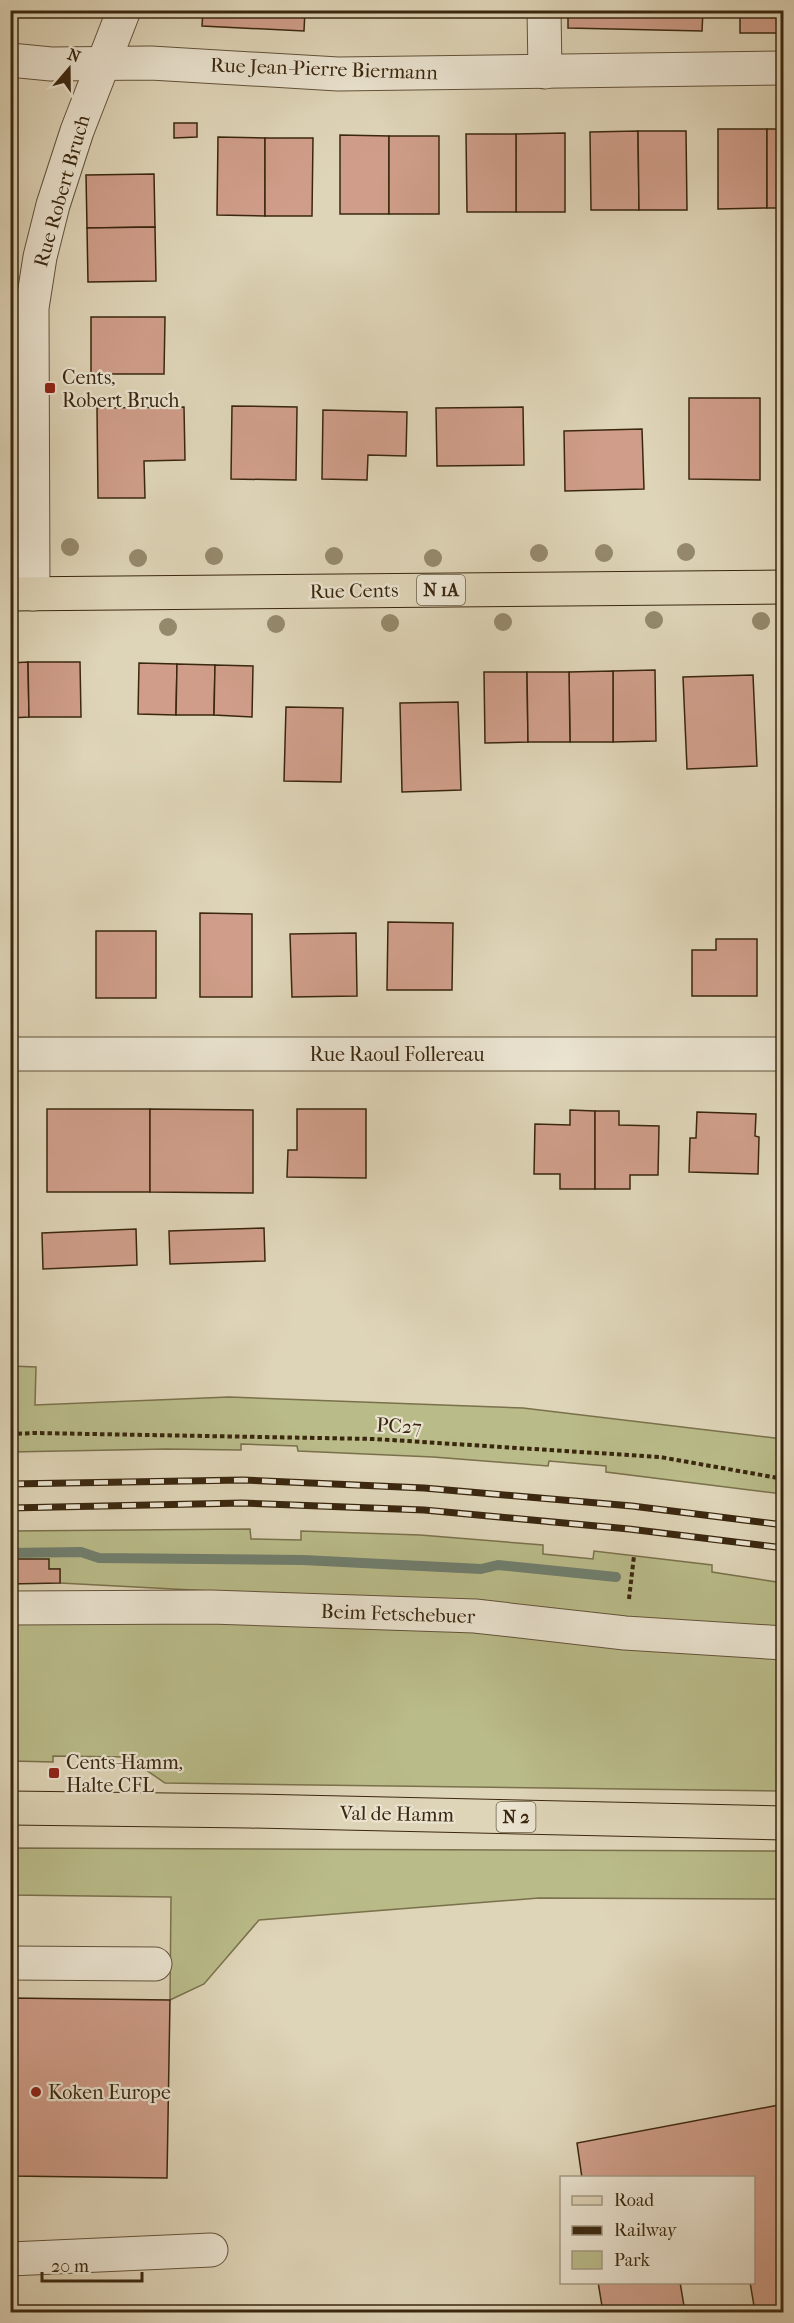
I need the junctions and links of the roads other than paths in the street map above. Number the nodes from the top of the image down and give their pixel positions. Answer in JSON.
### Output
{"nodes":[{"id":1,"x":124,"y":10,"type":"edge"},
{"id":2,"x":544,"y":10,"type":"edge"},
{"id":3,"x":10,"y":60,"type":"edge"},
{"id":4,"x":104,"y":63,"type":"junction"},
{"id":5,"x":783,"y":68,"type":"edge"},
{"id":6,"x":545,"y":72,"type":"junction"},
{"id":7,"x":783,"y":586,"type":"edge"},
{"id":8,"x":22,"y":594,"type":"edge"},
{"id":9,"x":10,"y":1054,"type":"edge"},
{"id":10,"x":783,"y":1054,"type":"edge"},
{"id":11,"x":10,"y":1608,"type":"edge"},
{"id":12,"x":783,"y":1643,"type":"edge"},
{"id":13,"x":10,"y":1808,"type":"edge"},
{"id":14,"x":783,"y":1823,"type":"edge"},
{"id":15,"x":10,"y":1963,"type":"edge"},
{"id":16,"x":154,"y":1964,"type":"dead end"},
{"id":17,"x":211,"y":2250,"type":"dead end"},
{"id":18,"x":10,"y":2259,"type":"edge"}],
"edges":[{"from":1,"to":4,"type":"street","name":"Rue Robert Bruch"},
{"from":2,"to":6,"type":"street"},
{"from":3,"to":4,"type":"street","name":"Rue Jean-Pierre Biermann"},
{"from":4,"to":6,"type":"street","name":"Rue Jean-Pierre Biermann"},
{"from":4,"to":8,"type":"street","name":"Rue Robert Bruch"},
{"from":5,"to":6,"type":"street","name":"Rue Jean-Pierre Biermann"},
{"from":7,"to":8,"type":"main road","name":"Rue Cents","number":"N 1A"},
{"from":9,"to":10,"type":"street","name":"Rue Raoul Follereau"},
{"from":11,"to":12,"type":"street","name":"Beim Fetschebuer"},
{"from":13,"to":14,"type":"main road","name":"Val de Hamm","number":"N 2"},
{"from":15,"to":16,"type":"street"},
{"from":17,"to":18,"type":"street"}]}
